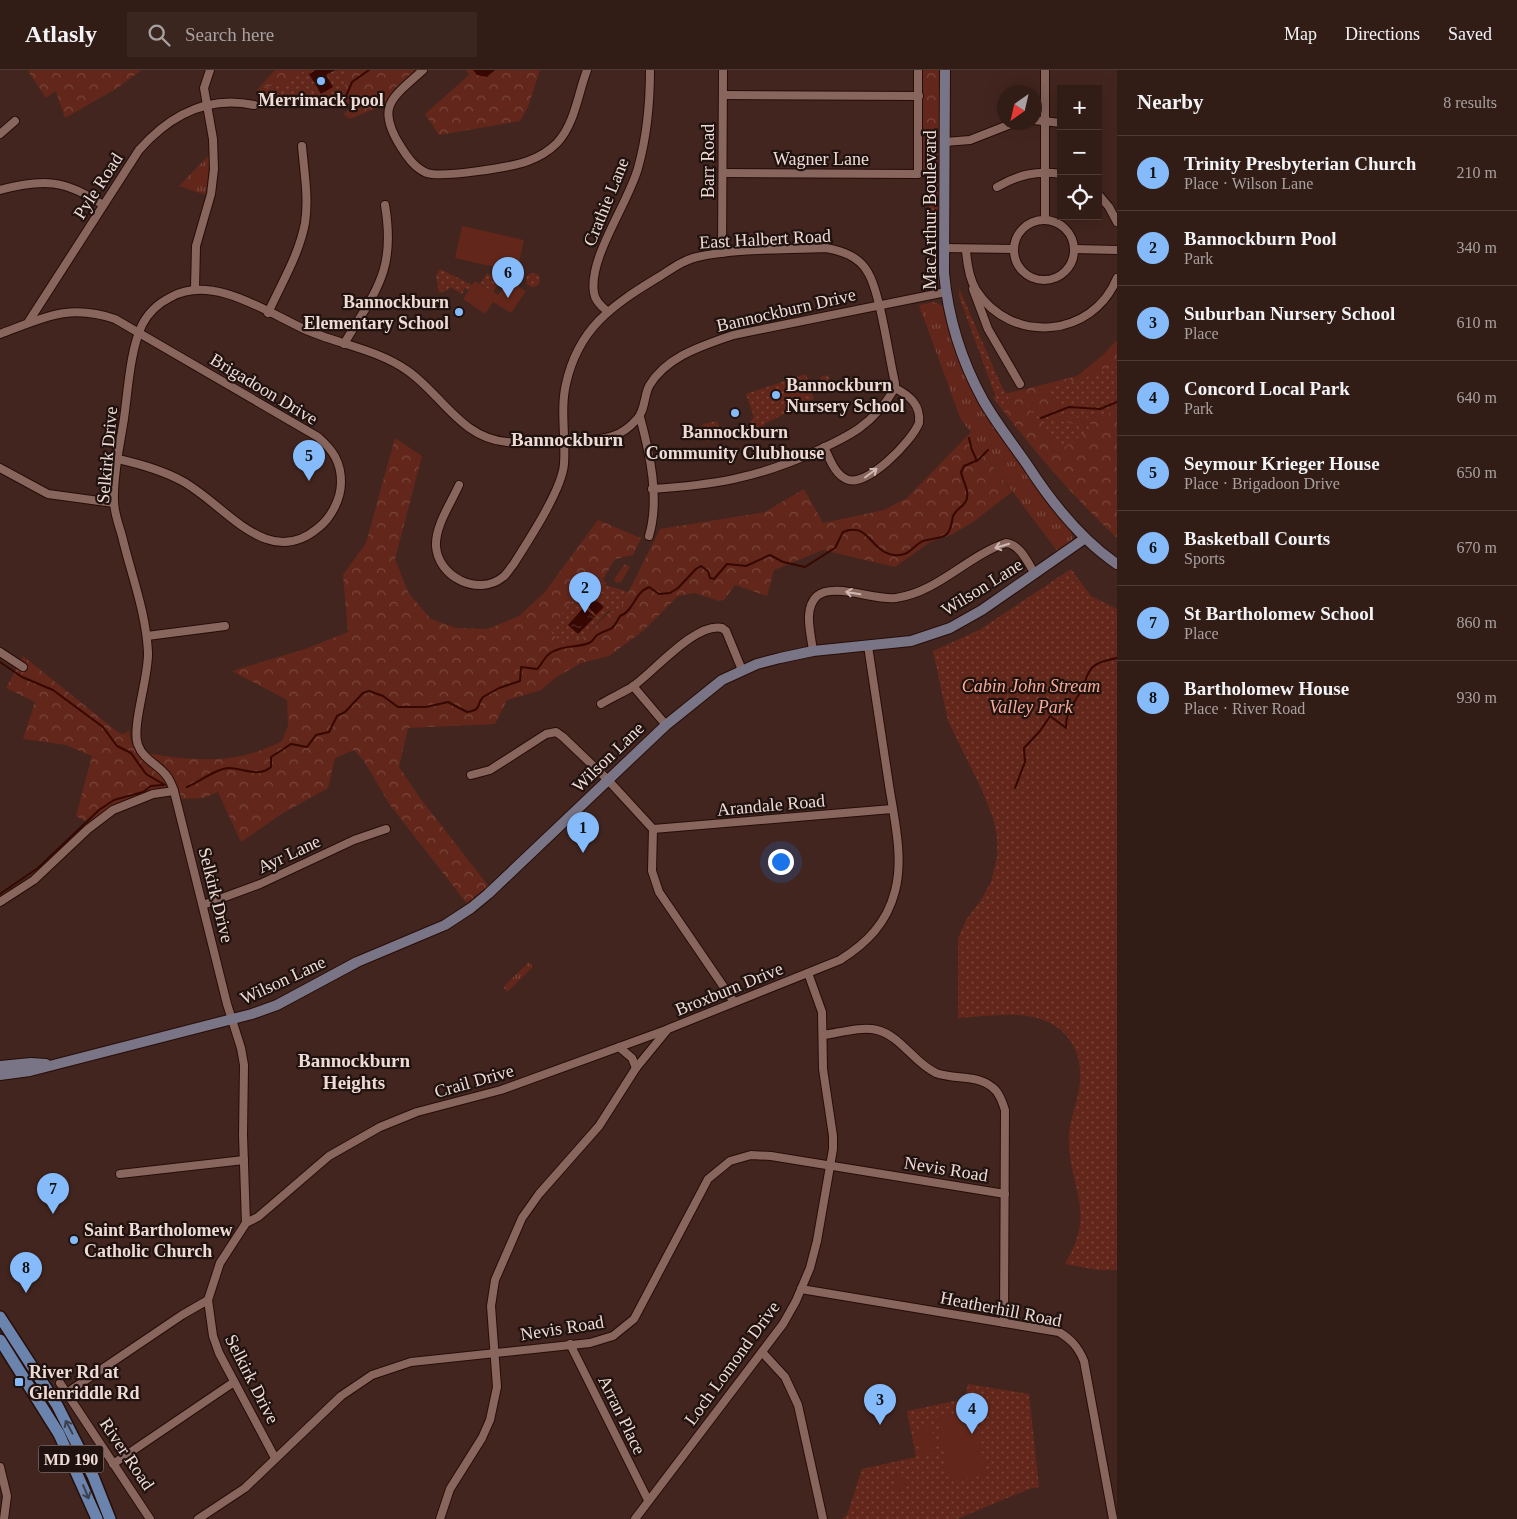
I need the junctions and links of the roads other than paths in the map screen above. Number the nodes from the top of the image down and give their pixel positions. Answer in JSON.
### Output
{"nodes":[{"id":1,"x":210,"y":70,"type":"edge"},
{"id":2,"x":423,"y":70,"type":"edge"},
{"id":3,"x":587,"y":70,"type":"edge"},
{"id":4,"x":650,"y":70,"type":"edge"},
{"id":5,"x":723,"y":70,"type":"edge"},
{"id":6,"x":918,"y":70,"type":"edge"},
{"id":7,"x":945,"y":70,"type":"edge"},
{"id":8,"x":1045,"y":70,"type":"edge"},
{"id":9,"x":723,"y":95,"type":"junction"},
{"id":10,"x":919,"y":96,"type":"junction"},
{"id":11,"x":207,"y":104,"type":"junction"},
{"id":12,"x":254,"y":105,"type":"dead end"},
{"id":13,"x":15,"y":121,"type":"dead end"},
{"id":14,"x":1042,"y":121,"type":"edge"},
{"id":15,"x":1045,"y":121,"type":"junction"},
{"id":16,"x":1057,"y":122,"type":"edge"},
{"id":17,"x":997,"y":129,"type":"edge"},
{"id":18,"x":0,"y":134,"type":"edge"},
{"id":19,"x":945,"y":142,"type":"junction"},
{"id":20,"x":302,"y":146,"type":"dead end"},
{"id":21,"x":1045,"y":172,"type":"junction"},
{"id":22,"x":723,"y":173,"type":"junction"},
{"id":23,"x":1057,"y":174,"type":"edge"},
{"id":24,"x":997,"y":187,"type":"dead end"},
{"id":25,"x":0,"y":190,"type":"edge"},
{"id":26,"x":1102,"y":199,"type":"edge"},
{"id":27,"x":103,"y":205,"type":"junction"},
{"id":28,"x":385,"y":205,"type":"dead end"},
{"id":29,"x":1045,"y":220,"type":"junction"},
{"id":30,"x":1117,"y":222,"type":"edge"},
{"id":31,"x":943,"y":248,"type":"junction"},
{"id":32,"x":1014,"y":249,"type":"junction"},
{"id":33,"x":1074,"y":249,"type":"junction"},
{"id":34,"x":966,"y":250,"type":"junction"},
{"id":35,"x":1117,"y":250,"type":"edge"},
{"id":36,"x":722,"y":253,"type":"junction"},
{"id":37,"x":968,"y":270,"type":"junction"},
{"id":38,"x":1117,"y":278,"type":"edge"},
{"id":39,"x":196,"y":288,"type":"junction"},
{"id":40,"x":946,"y":292,"type":"junction"},
{"id":41,"x":878,"y":305,"type":"junction"},
{"id":42,"x":607,"y":311,"type":"junction"},
{"id":43,"x":268,"y":312,"type":"junction"},
{"id":44,"x":27,"y":323,"type":"junction"},
{"id":45,"x":139,"y":332,"type":"junction"},
{"id":46,"x":0,"y":334,"type":"edge"},
{"id":47,"x":344,"y":344,"type":"junction"},
{"id":48,"x":1020,"y":384,"type":"dead end"},
{"id":49,"x":895,"y":388,"type":"junction"},
{"id":50,"x":640,"y":417,"type":"junction"},
{"id":51,"x":564,"y":441,"type":"junction"},
{"id":52,"x":824,"y":447,"type":"junction"},
{"id":53,"x":118,"y":460,"type":"junction"},
{"id":54,"x":0,"y":468,"type":"edge"},
{"id":55,"x":459,"y":485,"type":"dead end"},
{"id":56,"x":652,"y":489,"type":"junction"},
{"id":57,"x":114,"y":503,"type":"junction"},
{"id":58,"x":649,"y":536,"type":"dead end"},
{"id":59,"x":1084,"y":539,"type":"junction"},
{"id":60,"x":1117,"y":564,"type":"edge"},
{"id":61,"x":1036,"y":574,"type":"junction"},
{"id":62,"x":225,"y":626,"type":"dead end"},
{"id":63,"x":147,"y":636,"type":"junction"},
{"id":64,"x":868,"y":646,"type":"junction"},
{"id":65,"x":813,"y":651,"type":"junction"},
{"id":66,"x":0,"y":652,"type":"edge"},
{"id":67,"x":23,"y":667,"type":"dead end"},
{"id":68,"x":742,"y":670,"type":"junction"},
{"id":69,"x":633,"y":686,"type":"junction"},
{"id":70,"x":601,"y":704,"type":"dead end"},
{"id":71,"x":666,"y":725,"type":"junction"},
{"id":72,"x":471,"y":775,"type":"dead end"},
{"id":73,"x":608,"y":780,"type":"junction"},
{"id":74,"x":174,"y":791,"type":"junction"},
{"id":75,"x":892,"y":809,"type":"junction"},
{"id":76,"x":653,"y":828,"type":"junction"},
{"id":77,"x":386,"y":829,"type":"dead end"},
{"id":78,"x":0,"y":902,"type":"edge"},
{"id":79,"x":203,"y":905,"type":"junction"},
{"id":80,"x":808,"y":973,"type":"junction"},
{"id":81,"x":734,"y":1002,"type":"junction"},
{"id":82,"x":232,"y":1020,"type":"junction"},
{"id":83,"x":668,"y":1029,"type":"junction"},
{"id":84,"x":823,"y":1035,"type":"junction"},
{"id":85,"x":619,"y":1047,"type":"junction"},
{"id":86,"x":52,"y":1064,"type":"junction"},
{"id":87,"x":0,"y":1066,"type":"edge"},
{"id":88,"x":636,"y":1068,"type":"junction"},
{"id":89,"x":0,"y":1075,"type":"edge"},
{"id":90,"x":244,"y":1160,"type":"junction"},
{"id":91,"x":830,"y":1166,"type":"junction"},
{"id":92,"x":120,"y":1174,"type":"dead end"},
{"id":93,"x":1005,"y":1194,"type":"junction"},
{"id":94,"x":246,"y":1224,"type":"junction"},
{"id":95,"x":801,"y":1289,"type":"junction"},
{"id":96,"x":208,"y":1300,"type":"junction"},
{"id":97,"x":0,"y":1317,"type":"edge"},
{"id":98,"x":1004,"y":1323,"type":"junction"},
{"id":99,"x":0,"y":1340,"type":"edge"},
{"id":100,"x":570,"y":1344,"type":"junction"},
{"id":101,"x":494,"y":1352,"type":"junction"},
{"id":102,"x":762,"y":1352,"type":"junction"},
{"id":103,"x":234,"y":1382,"type":"junction"},
{"id":104,"x":60,"y":1383,"type":"dead end"},
{"id":105,"x":65,"y":1394,"type":"junction"},
{"id":106,"x":275,"y":1458,"type":"junction"},
{"id":107,"x":113,"y":1464,"type":"junction"},
{"id":108,"x":0,"y":1467,"type":"edge"},
{"id":109,"x":648,"y":1500,"type":"junction"},
{"id":110,"x":4,"y":1519,"type":"edge"},
{"id":111,"x":97,"y":1519,"type":"edge"},
{"id":112,"x":110,"y":1519,"type":"edge"},
{"id":113,"x":150,"y":1519,"type":"edge"},
{"id":114,"x":198,"y":1519,"type":"edge"},
{"id":115,"x":440,"y":1519,"type":"edge"},
{"id":116,"x":635,"y":1519,"type":"edge"},
{"id":117,"x":823,"y":1519,"type":"edge"},
{"id":118,"x":1113,"y":1519,"type":"edge"}],
"edges":[{"from":1,"to":11,"type":"street"},
{"from":2,"to":3,"type":"street"},
{"from":4,"to":42,"type":"street","name":"Crathie Lane"},
{"from":5,"to":9,"type":"street","name":"Barr Road"},
{"from":6,"to":10,"type":"street"},
{"from":7,"to":19,"type":"main road","name":"MacArthur Boulevard"},
{"from":8,"to":15,"type":"street"},
{"from":9,"to":10,"type":"street"},
{"from":9,"to":22,"type":"street","name":"Barr Road"},
{"from":10,"to":22,"type":"street","name":"Wagner Lane"},
{"from":11,"to":12,"type":"street","name":"Pyle Road"},
{"from":11,"to":27,"type":"street","name":"Pyle Road"},
{"from":11,"to":39,"type":"street"},
{"from":13,"to":18,"type":"street"},
{"from":14,"to":15,"type":"street"},
{"from":15,"to":16,"type":"street"},
{"from":15,"to":21,"type":"street"},
{"from":17,"to":19,"type":"street"},
{"from":19,"to":31,"type":"main road","name":"MacArthur Boulevard"},
{"from":20,"to":43,"type":"street"},
{"from":21,"to":23,"type":"street"},
{"from":21,"to":24,"type":"street"},
{"from":21,"to":29,"type":"street"},
{"from":22,"to":36,"type":"street","name":"Barr Road"},
{"from":25,"to":27,"type":"street"},
{"from":26,"to":30,"type":"street"},
{"from":27,"to":44,"type":"street","name":"Pyle Road"},
{"from":28,"to":47,"type":"street"},
{"from":29,"to":32,"type":"street"},
{"from":29,"to":33,"type":"street"},
{"from":31,"to":34,"type":"street"},
{"from":31,"to":40,"type":"main road","name":"MacArthur Boulevard"},
{"from":32,"to":33,"type":"street"},
{"from":32,"to":34,"type":"street"},
{"from":33,"to":35,"type":"street"},
{"from":34,"to":37,"type":"street"},
{"from":36,"to":41,"type":"street","name":"East Halbert Road"},
{"from":36,"to":42,"type":"street","name":"East Halbert Road"},
{"from":37,"to":38,"type":"street"},
{"from":37,"to":48,"type":"street"},
{"from":39,"to":43,"type":"street"},
{"from":39,"to":45,"type":"street"},
{"from":40,"to":41,"type":"street","name":"Bannockburn Drive"},
{"from":40,"to":59,"type":"main road","name":"MacArthur Boulevard"},
{"from":41,"to":49,"type":"street","name":"East Halbert Road"},
{"from":41,"to":50,"type":"street","name":"Bannockburn Drive"},
{"from":42,"to":51,"type":"street","name":"East Halbert Road"},
{"from":43,"to":47,"type":"street"},
{"from":44,"to":45,"type":"street","name":"Brigadoon Drive"},
{"from":44,"to":46,"type":"street"},
{"from":45,"to":53,"type":"street","name":"Selkirk Drive"},
{"from":45,"to":53,"type":"street","name":"Brigadoon Drive"},
{"from":47,"to":51,"type":"street"},
{"from":49,"to":52,"type":"street"},
{"from":52,"to":49,"type":"street","one_way":true},
{"from":50,"to":51,"type":"street"},
{"from":50,"to":56,"type":"street"},
{"from":51,"to":55,"type":"street","name":"East Halbert Road"},
{"from":52,"to":56,"type":"street"},
{"from":53,"to":57,"type":"street","name":"Selkirk Drive"},
{"from":54,"to":57,"type":"street"},
{"from":56,"to":58,"type":"street"},
{"from":57,"to":63,"type":"street","name":"Selkirk Drive"},
{"from":59,"to":60,"type":"main road","name":"MacArthur Boulevard"},
{"from":59,"to":61,"type":"main road","name":"Wilson Lane"},
{"from":61,"to":64,"type":"main road","name":"Wilson Lane"},
{"from":61,"to":65,"type":"street","one_way":true},
{"from":62,"to":63,"type":"street"},
{"from":63,"to":74,"type":"street","name":"Selkirk Drive"},
{"from":64,"to":65,"type":"main road","name":"Wilson Lane"},
{"from":64,"to":75,"type":"street","name":"Broxburn Drive"},
{"from":65,"to":68,"type":"main road","name":"Wilson Lane"},
{"from":66,"to":67,"type":"street"},
{"from":68,"to":69,"type":"street"},
{"from":68,"to":71,"type":"main road","name":"Wilson Lane"},
{"from":69,"to":70,"type":"street"},
{"from":69,"to":71,"type":"street"},
{"from":71,"to":73,"type":"main road","name":"Wilson Lane"},
{"from":72,"to":73,"type":"street"},
{"from":73,"to":76,"type":"street"},
{"from":73,"to":82,"type":"main road","name":"Wilson Lane"},
{"from":74,"to":78,"type":"street"},
{"from":74,"to":79,"type":"street","name":"Selkirk Drive"},
{"from":75,"to":76,"type":"street","name":"Arandale Road"},
{"from":75,"to":80,"type":"street","name":"Broxburn Drive"},
{"from":76,"to":81,"type":"street"},
{"from":77,"to":79,"type":"street","name":"Ayr Lane"},
{"from":79,"to":82,"type":"street","name":"Selkirk Drive"},
{"from":80,"to":81,"type":"street","name":"Broxburn Drive"},
{"from":80,"to":84,"type":"street","name":"Loch Lomond Drive"},
{"from":81,"to":83,"type":"street","name":"Broxburn Drive"},
{"from":82,"to":86,"type":"main road","name":"Wilson Lane"},
{"from":82,"to":90,"type":"street","name":"Selkirk Drive"},
{"from":83,"to":85,"type":"street","name":"Crail Drive"},
{"from":83,"to":88,"type":"street","name":"Broxburn Drive"},
{"from":84,"to":91,"type":"street","name":"Loch Lomond Drive"},
{"from":84,"to":93,"type":"street"},
{"from":85,"to":88,"type":"street"},
{"from":85,"to":94,"type":"street","name":"Crail Drive"},
{"from":86,"to":87,"type":"main road","name":"Wilson Lane"},
{"from":86,"to":89,"type":"main road","name":"Wilson Lane"},
{"from":88,"to":101,"type":"street","name":"Broxburn Drive"},
{"from":90,"to":92,"type":"street"},
{"from":90,"to":94,"type":"street","name":"Selkirk Drive"},
{"from":91,"to":93,"type":"street","name":"Nevis Road"},
{"from":91,"to":95,"type":"street","name":"Loch Lomond Drive"},
{"from":91,"to":100,"type":"street","name":"Nevis Road"},
{"from":93,"to":98,"type":"street"},
{"from":94,"to":96,"type":"street","name":"Selkirk Drive"},
{"from":95,"to":98,"type":"street","name":"Heatherhill Road"},
{"from":95,"to":102,"type":"street","name":"Loch Lomond Drive"},
{"from":96,"to":103,"type":"street","name":"Selkirk Drive"},
{"from":96,"to":105,"type":"street"},
{"from":112,"to":97,"type":"main road","name":"River Road","number":"MD 190","one_way":true},
{"from":98,"to":118,"type":"street","name":"Heatherhill Road"},
{"from":99,"to":111,"type":"main road","number":"MD 190","one_way":true},
{"from":100,"to":101,"type":"street","name":"Nevis Road"},
{"from":100,"to":109,"type":"street","name":"Arran Place"},
{"from":101,"to":106,"type":"street","name":"Nevis Road"},
{"from":101,"to":115,"type":"street","name":"Broxburn Drive"},
{"from":102,"to":109,"type":"street","name":"Loch Lomond Drive"},
{"from":102,"to":117,"type":"street"},
{"from":103,"to":106,"type":"street","name":"Selkirk Drive"},
{"from":103,"to":107,"type":"street"},
{"from":104,"to":105,"type":"street","name":"River Road"},
{"from":105,"to":107,"type":"street","name":"River Road"},
{"from":106,"to":114,"type":"street","name":"Nevis Road"},
{"from":107,"to":113,"type":"street","name":"River Road"},
{"from":108,"to":110,"type":"street"},
{"from":109,"to":116,"type":"street","name":"Loch Lomond Drive"}]}
